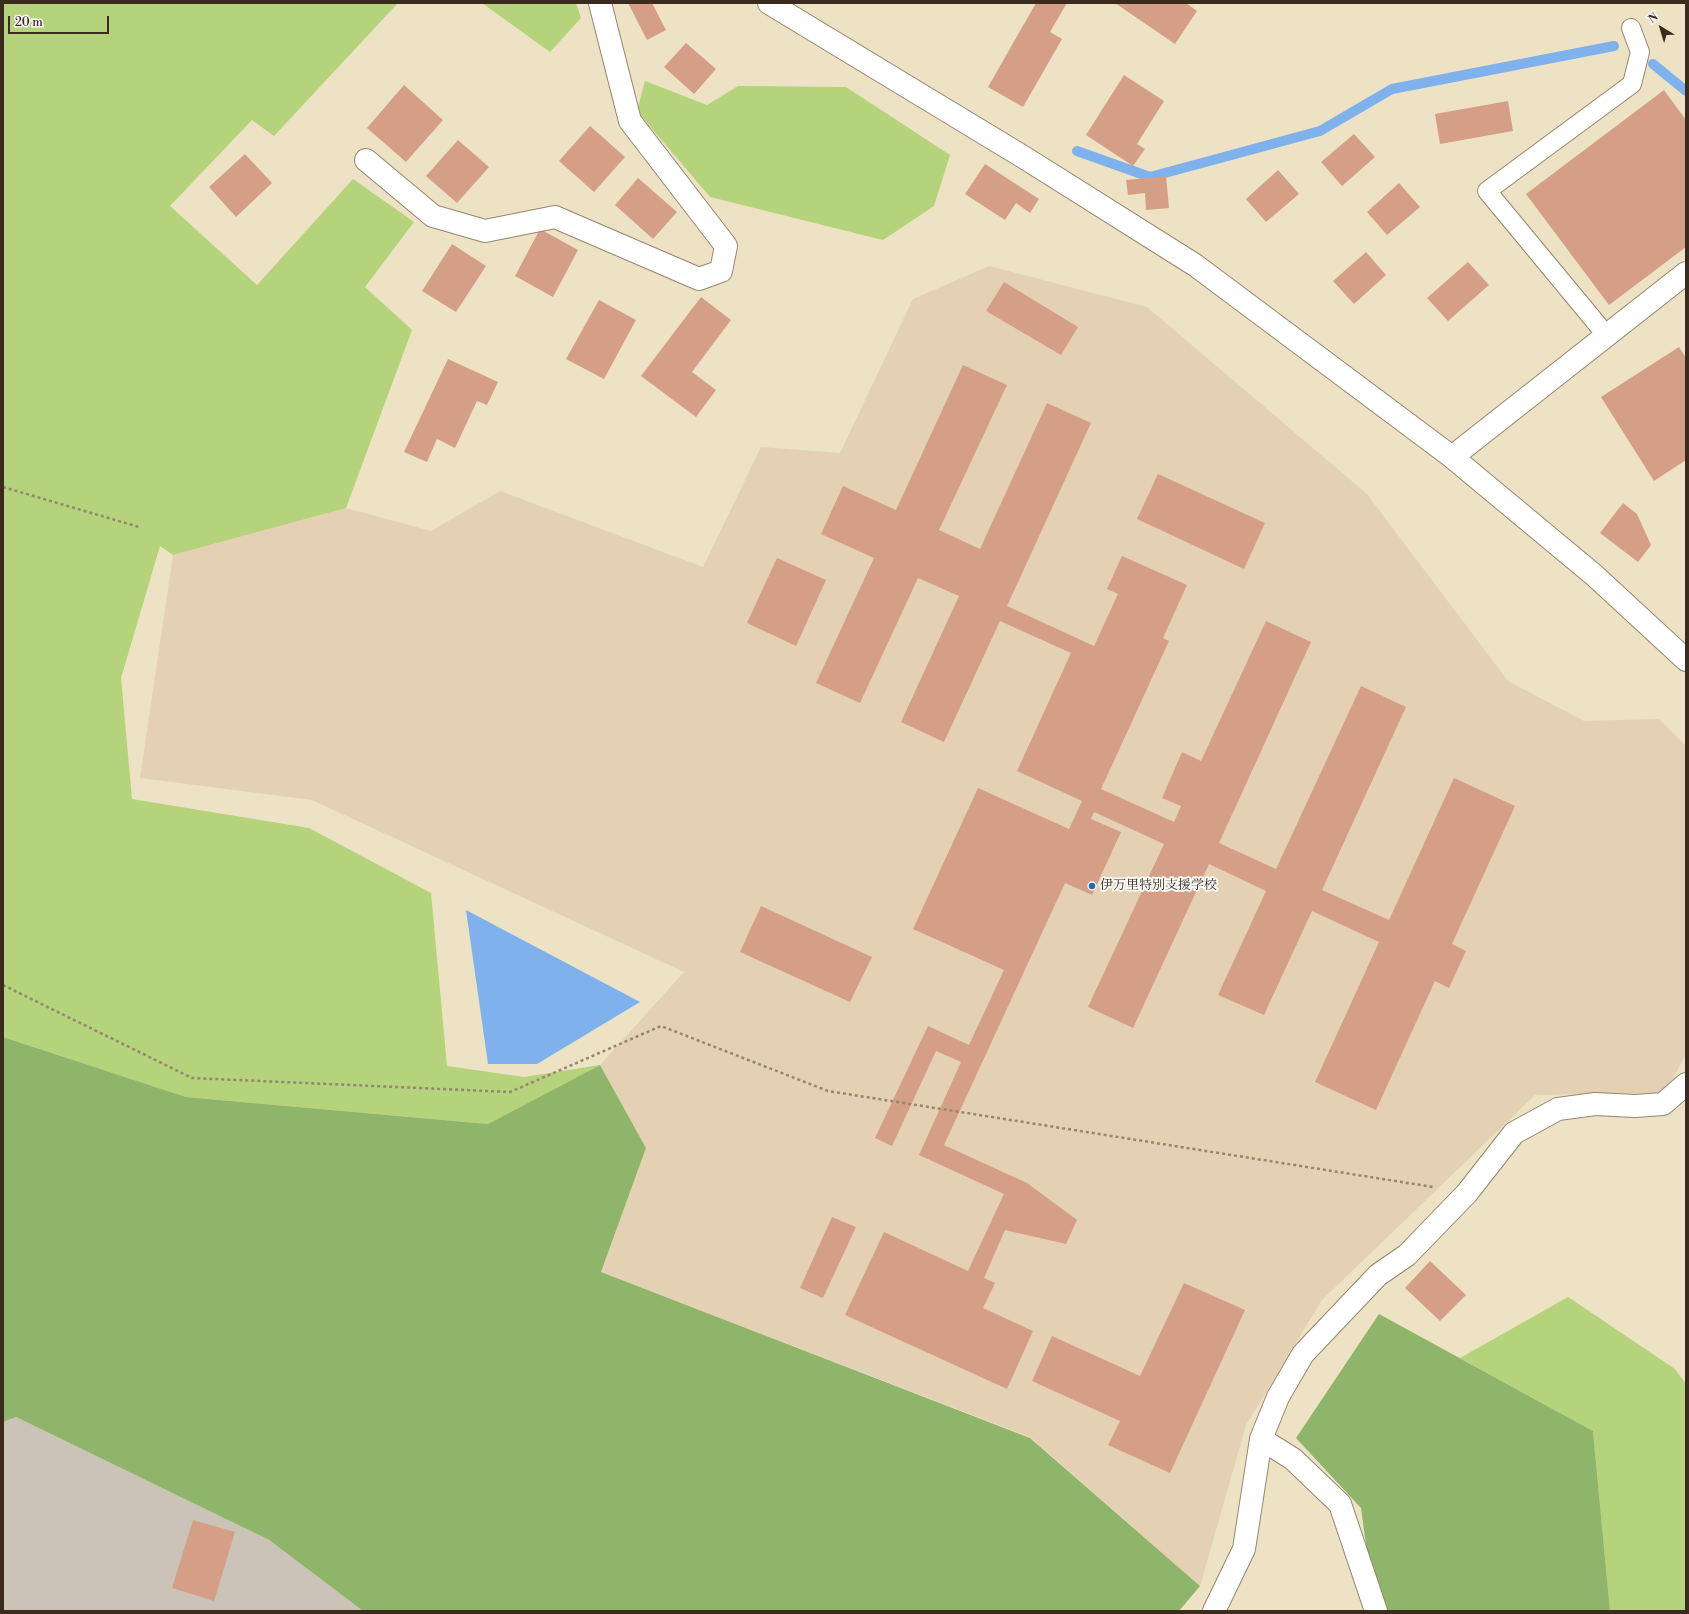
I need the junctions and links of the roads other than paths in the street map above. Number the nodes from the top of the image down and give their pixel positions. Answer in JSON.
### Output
{"nodes":[{"id":1,"x":600,"y":3,"type":"edge"},
{"id":2,"x":769,"y":3,"type":"edge"},
{"id":3,"x":1631,"y":28,"type":"dead end"},
{"id":4,"x":366,"y":160,"type":"dead end"},
{"id":5,"x":1686,"y":273,"type":"edge"},
{"id":6,"x":1607,"y":336,"type":"junction"},
{"id":7,"x":1452,"y":458,"type":"junction"},
{"id":8,"x":1686,"y":660,"type":"edge"},
{"id":9,"x":1686,"y":1084,"type":"edge"},
{"id":10,"x":1261,"y":1439,"type":"junction"},
{"id":11,"x":1214,"y":1611,"type":"edge"},
{"id":12,"x":1376,"y":1611,"type":"edge"}],
"edges":[{"from":1,"to":4,"type":"street"},
{"from":2,"to":7,"type":"street"},
{"from":3,"to":6,"type":"lane"},
{"from":5,"to":6,"type":"street"},
{"from":6,"to":7,"type":"street"},
{"from":7,"to":8,"type":"street"},
{"from":9,"to":10,"type":"street"},
{"from":10,"to":11,"type":"street"},
{"from":10,"to":12,"type":"street"}]}
